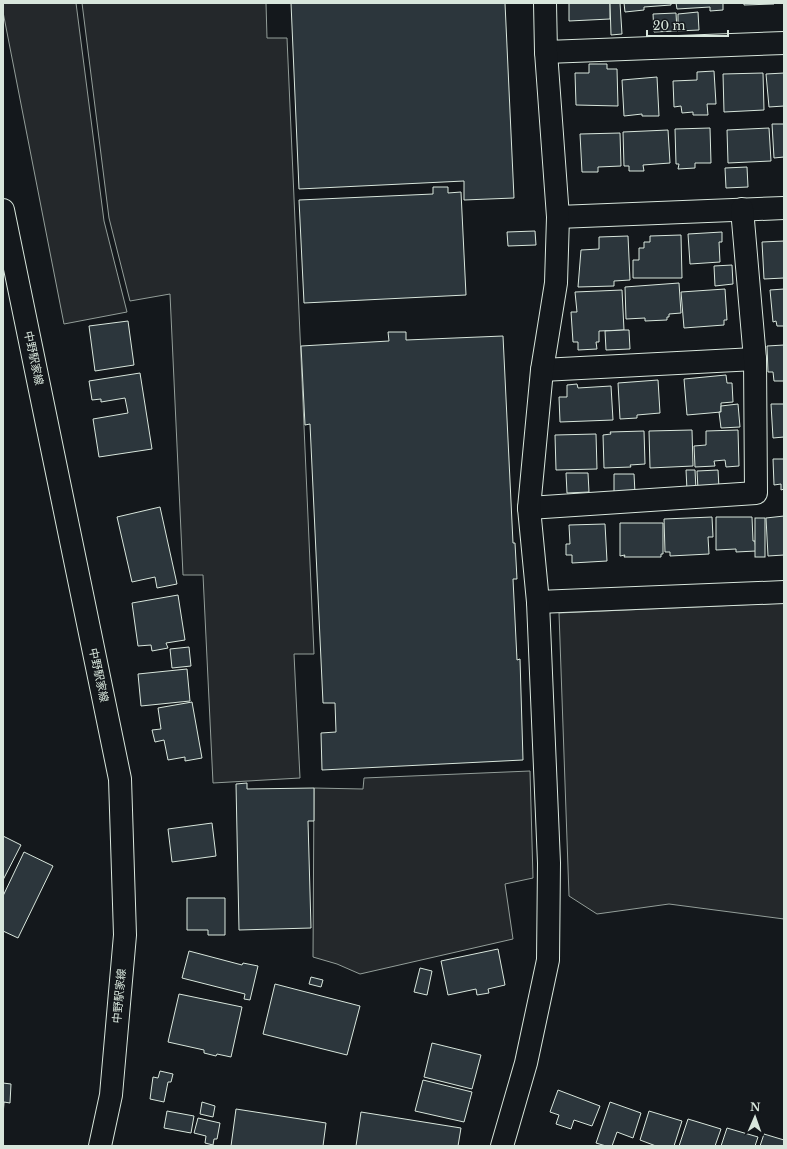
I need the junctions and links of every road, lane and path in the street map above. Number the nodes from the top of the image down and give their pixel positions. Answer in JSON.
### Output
{"nodes":[{"id":1,"x":544,"y":3,"type":"edge"},
{"id":2,"x":784,"y":43,"type":"edge"},
{"id":3,"x":546,"y":52,"type":"junction"},
{"id":4,"x":784,"y":208,"type":"edge"},
{"id":5,"x":742,"y":209,"type":"junction"},
{"id":6,"x":3,"y":210,"type":"edge"},
{"id":7,"x":558,"y":217,"type":"junction"},
{"id":8,"x":8,"y":261,"type":"edge"},
{"id":9,"x":755,"y":359,"type":"junction"},
{"id":10,"x":542,"y":370,"type":"junction"},
{"id":11,"x":529,"y":508,"type":"junction"},
{"id":12,"x":784,"y":592,"type":"edge"},
{"id":13,"x":538,"y":602,"type":"junction"},
{"id":14,"x":100,"y":1146,"type":"edge"},
{"id":15,"x":502,"y":1146,"type":"edge"}],
"edges":[{"from":1,"to":3,"type":"street"},
{"from":2,"to":3,"type":"street"},
{"from":3,"to":7,"type":"street"},
{"from":4,"to":5,"type":"street"},
{"from":5,"to":7,"type":"street"},
{"from":5,"to":9,"type":"street"},
{"from":6,"to":8,"type":"street","name":"中野駅家線"},
{"from":7,"to":10,"type":"street"},
{"from":8,"to":14,"type":"street","name":"中野駅家線"},
{"from":9,"to":10,"type":"street"},
{"from":9,"to":11,"type":"street"},
{"from":10,"to":11,"type":"street"},
{"from":11,"to":13,"type":"street"},
{"from":12,"to":13,"type":"street"},
{"from":13,"to":15,"type":"street"}]}
